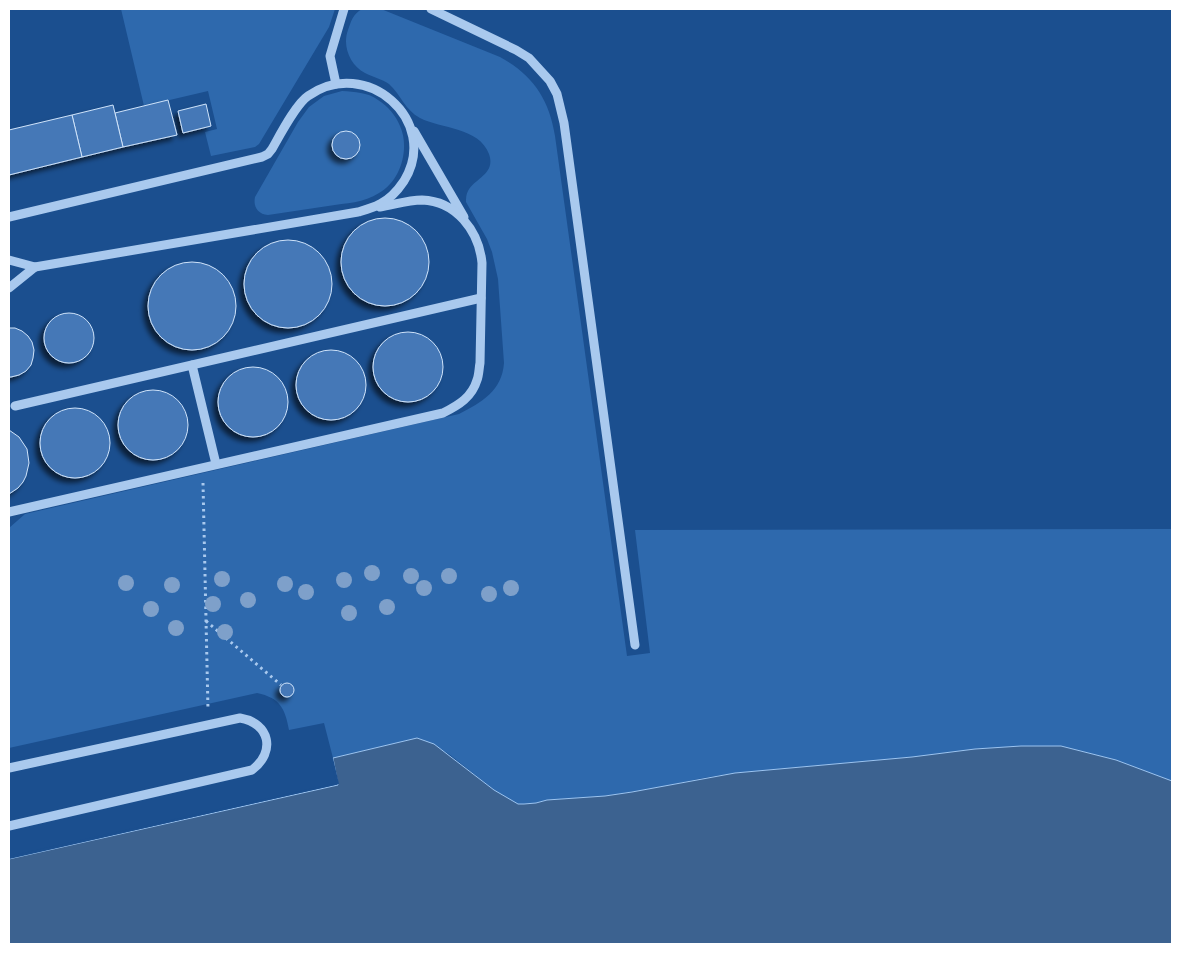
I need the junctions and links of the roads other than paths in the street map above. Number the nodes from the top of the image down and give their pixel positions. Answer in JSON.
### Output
{"nodes":[{"id":1,"x":344,"y":9,"type":"edge"},
{"id":2,"x":431,"y":9,"type":"edge"},
{"id":3,"x":336,"y":84,"type":"junction"},
{"id":4,"x":406,"y":118,"type":"junction"},
{"id":5,"x":358,"y":212,"type":"junction"},
{"id":6,"x":9,"y":217,"type":"edge"},
{"id":7,"x":468,"y":224,"type":"junction"},
{"id":8,"x":9,"y":260,"type":"edge"},
{"id":9,"x":35,"y":267,"type":"junction"},
{"id":10,"x":9,"y":288,"type":"edge"},
{"id":11,"x":481,"y":298,"type":"junction"},
{"id":12,"x":192,"y":365,"type":"junction"},
{"id":13,"x":15,"y":406,"type":"dead end"},
{"id":14,"x":216,"y":464,"type":"junction"},
{"id":15,"x":9,"y":512,"type":"edge"},
{"id":16,"x":635,"y":645,"type":"dead end"},
{"id":17,"x":9,"y":768,"type":"edge"},
{"id":18,"x":9,"y":826,"type":"edge"}],
"edges":[{"from":1,"to":3,"type":"lane"},
{"from":2,"to":16,"type":"lane"},
{"from":3,"to":4,"type":"lane"},
{"from":3,"to":6,"type":"lane"},
{"from":4,"to":5,"type":"lane"},
{"from":4,"to":7,"type":"lane"},
{"from":5,"to":7,"type":"lane"},
{"from":5,"to":9,"type":"lane"},
{"from":7,"to":11,"type":"lane"},
{"from":8,"to":9,"type":"lane"},
{"from":9,"to":10,"type":"lane"},
{"from":11,"to":12,"type":"lane"},
{"from":11,"to":14,"type":"lane"},
{"from":12,"to":13,"type":"lane"},
{"from":12,"to":14,"type":"lane"},
{"from":14,"to":15,"type":"lane"},
{"from":17,"to":18,"type":"lane"}]}
